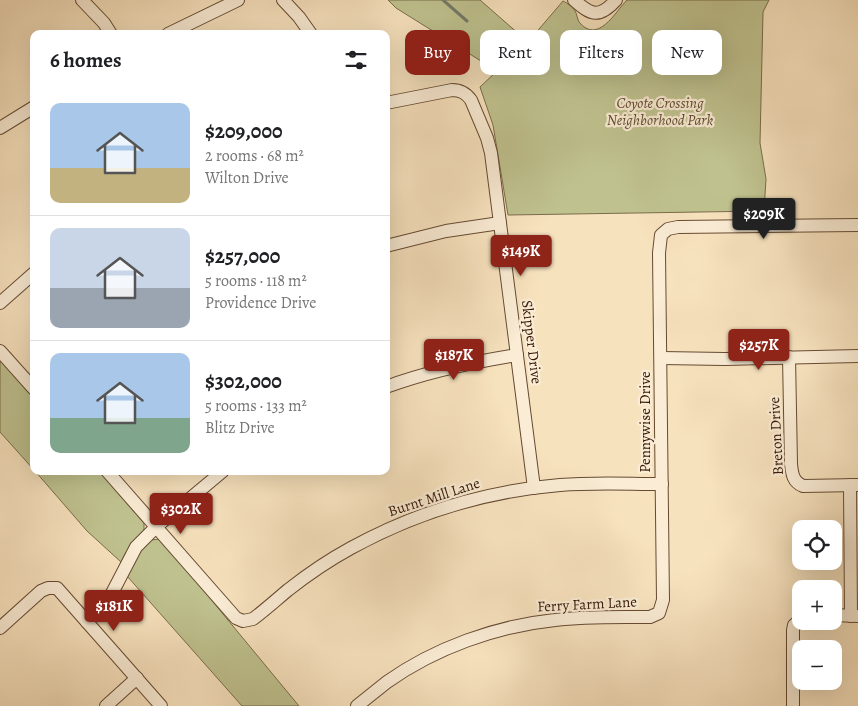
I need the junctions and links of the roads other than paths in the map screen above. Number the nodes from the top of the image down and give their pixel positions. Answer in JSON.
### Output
{"nodes":[{"id":1,"x":82,"y":0,"type":"edge"},
{"id":2,"x":238,"y":0,"type":"edge"},
{"id":3,"x":283,"y":0,"type":"edge"},
{"id":4,"x":574,"y":0,"type":"edge"},
{"id":5,"x":616,"y":0,"type":"edge"},
{"id":6,"x":108,"y":30,"type":"edge"},
{"id":7,"x":176,"y":30,"type":"edge"},
{"id":8,"x":308,"y":30,"type":"edge"},
{"id":9,"x":390,"y":102,"type":"edge"},
{"id":10,"x":30,"y":109,"type":"edge"},
{"id":11,"x":0,"y":128,"type":"edge"},
{"id":12,"x":500,"y":222,"type":"junction"},
{"id":13,"x":858,"y":225,"type":"edge"},
{"id":14,"x":390,"y":245,"type":"edge"},
{"id":15,"x":30,"y":277,"type":"edge"},
{"id":16,"x":0,"y":303,"type":"edge"},
{"id":17,"x":0,"y":351,"type":"edge"},
{"id":18,"x":517,"y":355,"type":"junction"},
{"id":19,"x":858,"y":356,"type":"edge"},
{"id":20,"x":789,"y":357,"type":"junction"},
{"id":21,"x":661,"y":358,"type":"junction"},
{"id":22,"x":390,"y":384,"type":"edge"},
{"id":23,"x":30,"y":385,"type":"edge"},
{"id":24,"x":110,"y":475,"type":"edge"},
{"id":25,"x":218,"y":475,"type":"edge"},
{"id":26,"x":662,"y":484,"type":"junction"},
{"id":27,"x":854,"y":485,"type":"edge"},
{"id":28,"x":534,"y":488,"type":"junction"},
{"id":29,"x":156,"y":527,"type":"junction"},
{"id":30,"x":659,"y":613,"type":"joint"},
{"id":31,"x":854,"y":616,"type":"edge"},
{"id":32,"x":87,"y":622,"type":"junction"},
{"id":33,"x":0,"y":628,"type":"edge"},
{"id":34,"x":793,"y":630,"type":"edge"},
{"id":35,"x":137,"y":678,"type":"junction"},
{"id":36,"x":106,"y":706,"type":"edge"},
{"id":37,"x":161,"y":706,"type":"edge"},
{"id":38,"x":357,"y":706,"type":"edge"},
{"id":39,"x":793,"y":706,"type":"edge"}],
"edges":[{"from":1,"to":6,"type":"street"},
{"from":2,"to":7,"type":"street"},
{"from":3,"to":8,"type":"street"},
{"from":4,"to":5,"type":"street"},
{"from":9,"to":12,"type":"street","name":"Skipper Drive"},
{"from":10,"to":11,"type":"street"},
{"from":12,"to":14,"type":"street"},
{"from":12,"to":18,"type":"street","name":"Skipper Drive"},
{"from":13,"to":21,"type":"street","name":"Pennywise Drive"},
{"from":15,"to":16,"type":"street"},
{"from":17,"to":23,"type":"street"},
{"from":18,"to":22,"type":"street"},
{"from":18,"to":28,"type":"street","name":"Skipper Drive"},
{"from":19,"to":20,"type":"street"},
{"from":20,"to":21,"type":"street"},
{"from":20,"to":27,"type":"street","name":"Breton Drive"},
{"from":21,"to":26,"type":"street","name":"Pennywise Drive"},
{"from":24,"to":29,"type":"street"},
{"from":25,"to":29,"type":"street"},
{"from":26,"to":28,"type":"street","name":"Burnt Mill Lane"},
{"from":26,"to":30,"type":"street","name":"Pennywise Drive"},
{"from":27,"to":31,"type":"street"},
{"from":28,"to":29,"type":"street","name":"Burnt Mill Lane"},
{"from":29,"to":32,"type":"street"},
{"from":30,"to":38,"type":"street","name":"Ferry Farm Lane"},
{"from":32,"to":33,"type":"street"},
{"from":32,"to":35,"type":"street"},
{"from":34,"to":39,"type":"street"},
{"from":35,"to":36,"type":"street"},
{"from":35,"to":37,"type":"street"}]}
